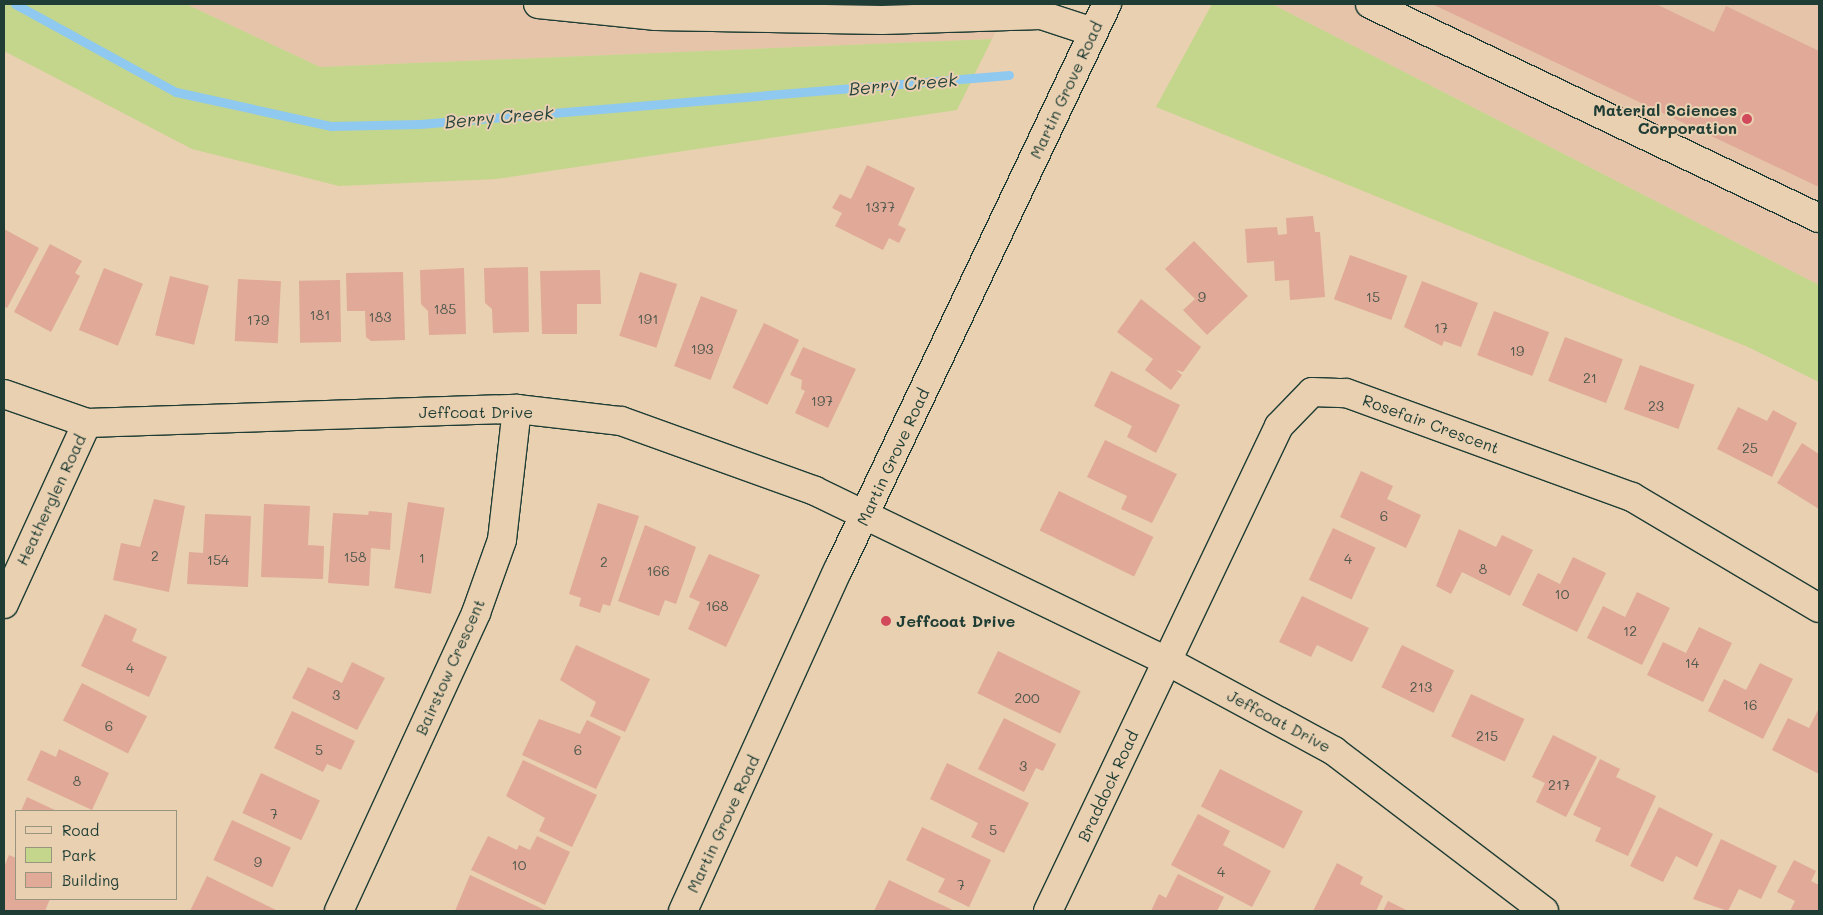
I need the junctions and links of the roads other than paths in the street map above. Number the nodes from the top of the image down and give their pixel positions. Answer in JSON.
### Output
{"nodes":[{"id":1,"x":538,"y":4,"type":"edge"},
{"id":2,"x":1107,"y":4,"type":"edge"},
{"id":3,"x":1370,"y":4,"type":"edge"},
{"id":4,"x":658,"y":10,"type":"edge"},
{"id":5,"x":1002,"y":10,"type":"edge"},
{"id":6,"x":1094,"y":32,"type":"junction"},
{"id":7,"x":1819,"y":218,"type":"edge"},
{"id":8,"x":4,"y":394,"type":"edge"},
{"id":9,"x":517,"y":409,"type":"junction"},
{"id":10,"x":87,"y":423,"type":"junction"},
{"id":11,"x":866,"y":514,"type":"junction"},
{"id":12,"x":4,"y":604,"type":"edge"},
{"id":13,"x":1819,"y":608,"type":"edge"},
{"id":14,"x":1167,"y":661,"type":"junction"},
{"id":15,"x":339,"y":911,"type":"edge"},
{"id":16,"x":683,"y":911,"type":"edge"},
{"id":17,"x":1048,"y":911,"type":"edge"},
{"id":18,"x":1544,"y":911,"type":"edge"}],
"edges":[{"from":1,"to":4,"type":"street"},
{"from":2,"to":6,"type":"street","name":"Martin Grove Road"},
{"from":3,"to":7,"type":"street"},
{"from":4,"to":5,"type":"street"},
{"from":5,"to":6,"type":"street"},
{"from":6,"to":11,"type":"street","name":"Martin Grove Road"},
{"from":8,"to":10,"type":"street","name":"Jeffcoat Drive"},
{"from":9,"to":10,"type":"street","name":"Jeffcoat Drive"},
{"from":9,"to":11,"type":"street","name":"Jeffcoat Drive"},
{"from":9,"to":15,"type":"street","name":"Bairstow Crescent"},
{"from":10,"to":12,"type":"street","name":"Heatherglen Road"},
{"from":11,"to":14,"type":"street","name":"Jeffcoat Drive"},
{"from":11,"to":16,"type":"street","name":"Martin Grove Road"},
{"from":13,"to":14,"type":"street","name":"Rosefair Crescent"},
{"from":14,"to":17,"type":"street","name":"Braddock Road"},
{"from":14,"to":18,"type":"street","name":"Jeffcoat Drive"}]}
